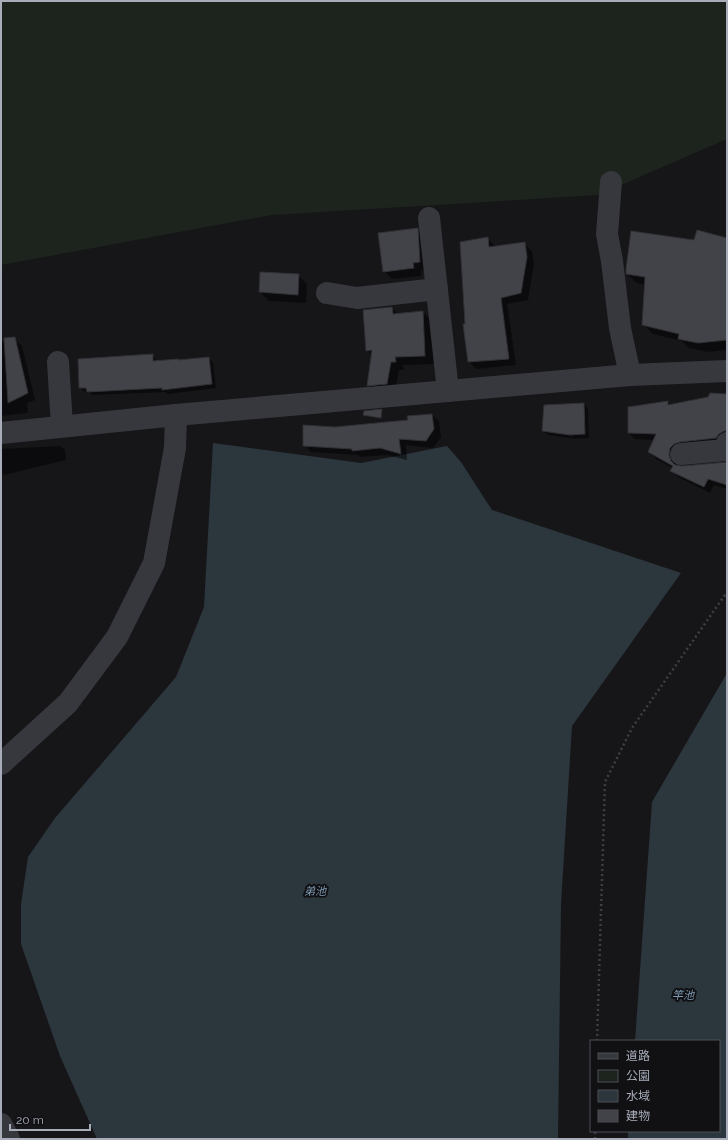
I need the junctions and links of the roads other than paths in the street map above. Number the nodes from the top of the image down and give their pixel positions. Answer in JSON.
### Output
{"nodes":[{"id":1,"x":611,"y":182,"type":"dead end"},
{"id":2,"x":429,"y":218,"type":"dead end"},
{"id":3,"x":437,"y":289,"type":"junction"},
{"id":4,"x":327,"y":294,"type":"dead end"},
{"id":5,"x":58,"y":362,"type":"dead end"},
{"id":6,"x":727,"y":371,"type":"edge"},
{"id":7,"x":630,"y":375,"type":"junction"},
{"id":8,"x":448,"y":392,"type":"junction"},
{"id":9,"x":176,"y":415,"type":"junction"},
{"id":10,"x":62,"y":426,"type":"junction"},
{"id":11,"x":1,"y":433,"type":"edge"},
{"id":12,"x":727,"y":443,"type":"edge"},
{"id":13,"x":681,"y":454,"type":"dead end"},
{"id":14,"x":1,"y":764,"type":"edge"},
{"id":15,"x":1,"y":1124,"type":"edge"},
{"id":16,"x":9,"y":1139,"type":"edge"}],
"edges":[{"from":1,"to":7,"type":"street"},
{"from":2,"to":3,"type":"street"},
{"from":3,"to":4,"type":"street"},
{"from":3,"to":8,"type":"street"},
{"from":5,"to":10,"type":"street"},
{"from":6,"to":7,"type":"street"},
{"from":7,"to":8,"type":"street"},
{"from":8,"to":9,"type":"street"},
{"from":9,"to":10,"type":"street"},
{"from":9,"to":14,"type":"street"},
{"from":10,"to":11,"type":"street"},
{"from":12,"to":13,"type":"street"},
{"from":15,"to":16,"type":"street"}]}
